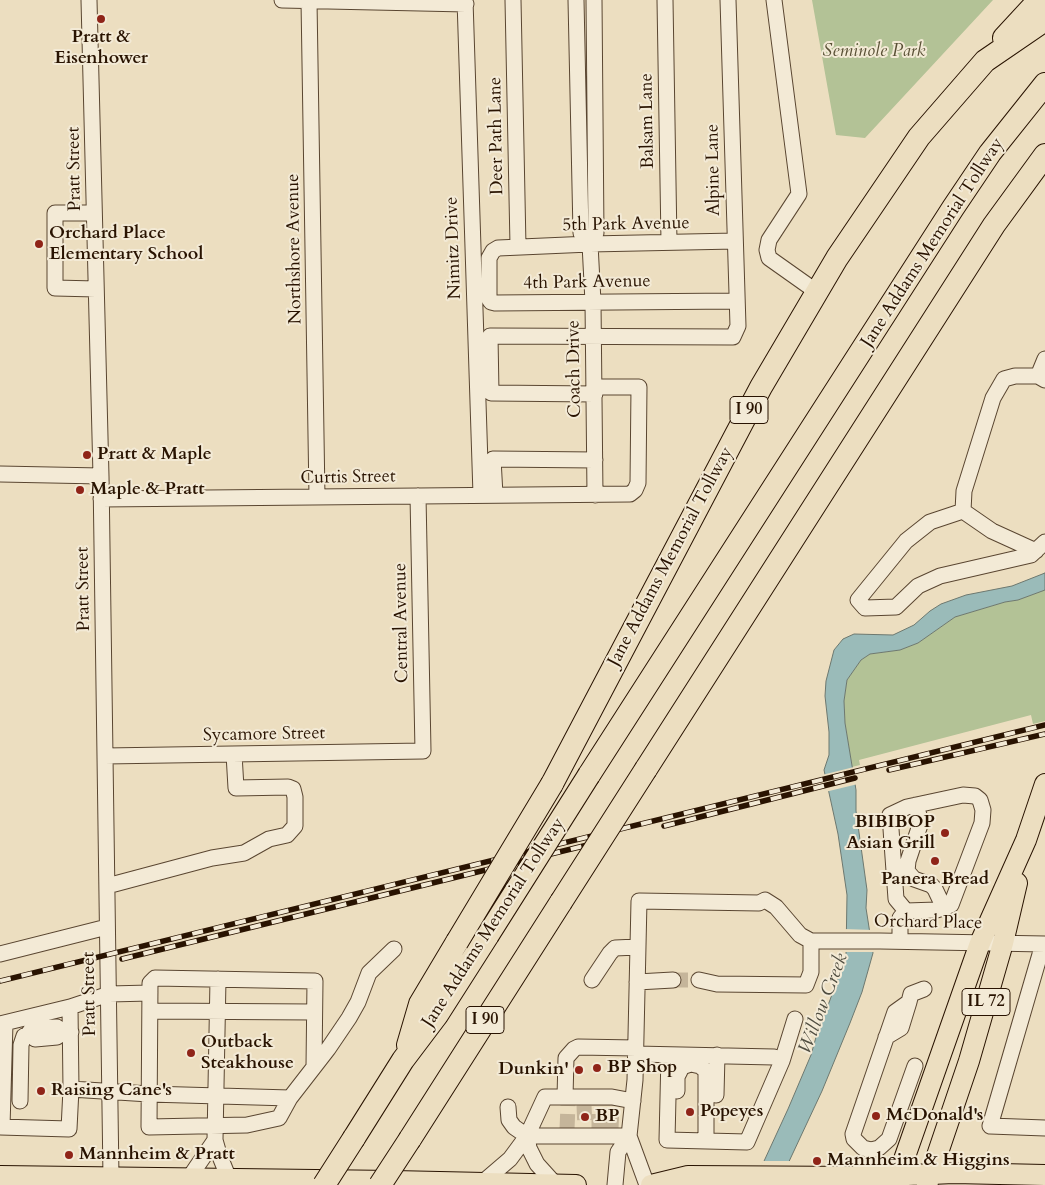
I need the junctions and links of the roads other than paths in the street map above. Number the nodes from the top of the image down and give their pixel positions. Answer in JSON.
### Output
{"nodes":[{"id":1,"x":89,"y":0,"type":"edge"},
{"id":2,"x":282,"y":0,"type":"edge"},
{"id":3,"x":514,"y":0,"type":"edge"},
{"id":4,"x":576,"y":0,"type":"edge"},
{"id":5,"x":594,"y":0,"type":"edge"},
{"id":6,"x":664,"y":0,"type":"edge"},
{"id":7,"x":728,"y":0,"type":"edge"},
{"id":8,"x":774,"y":0,"type":"edge"},
{"id":9,"x":1039,"y":0,"type":"edge"},
{"id":10,"x":309,"y":1,"type":"edge"},
{"id":11,"x":466,"y":2,"type":"edge"},
{"id":12,"x":1045,"y":20,"type":"edge"},
{"id":13,"x":985,"y":61,"type":"junction"},
{"id":14,"x":1045,"y":84,"type":"edge"},
{"id":15,"x":1045,"y":156,"type":"edge"},
{"id":16,"x":94,"y":213,"type":"junction"},
{"id":17,"x":735,"y":241,"type":"junction"},
{"id":18,"x":668,"y":242,"type":"junction"},
{"id":19,"x":590,"y":244,"type":"junction"},
{"id":20,"x":518,"y":246,"type":"junction"},
{"id":21,"x":96,"y":289,"type":"junction"},
{"id":22,"x":817,"y":292,"type":"junction"},
{"id":23,"x":736,"y":301,"type":"junction"},
{"id":24,"x":593,"y":302,"type":"junction"},
{"id":25,"x":594,"y":338,"type":"junction"},
{"id":26,"x":1045,"y":359,"type":"edge"},
{"id":27,"x":1041,"y":378,"type":"edge"},
{"id":28,"x":595,"y":391,"type":"junction"},
{"id":29,"x":595,"y":460,"type":"junction"},
{"id":30,"x":0,"y":474,"type":"edge"},
{"id":31,"x":101,"y":476,"type":"junction"},
{"id":32,"x":488,"y":495,"type":"junction"},
{"id":33,"x":595,"y":495,"type":"junction"},
{"id":34,"x":418,"y":496,"type":"junction"},
{"id":35,"x":317,"y":497,"type":"junction"},
{"id":36,"x":101,"y":499,"type":"junction"},
{"id":37,"x":963,"y":511,"type":"junction"},
{"id":38,"x":1040,"y":546,"type":"edge"},
{"id":39,"x":423,"y":751,"type":"joint"},
{"id":40,"x":234,"y":754,"type":"junction"},
{"id":41,"x":105,"y":756,"type":"junction"},
{"id":42,"x":1045,"y":784,"type":"edge"},
{"id":43,"x":916,"y":805,"type":"junction"},
{"id":44,"x":1026,"y":840,"type":"junction"},
{"id":45,"x":107,"y":886,"type":"junction"},
{"id":46,"x":944,"y":908,"type":"junction"},
{"id":47,"x":906,"y":911,"type":"junction"},
{"id":48,"x":108,"y":928,"type":"junction"},
{"id":49,"x":811,"y":941,"type":"junction"},
{"id":50,"x":900,"y":941,"type":"junction"},
{"id":51,"x":980,"y":943,"type":"junction"},
{"id":52,"x":1003,"y":943,"type":"junction"},
{"id":53,"x":1044,"y":944,"type":"edge"},
{"id":54,"x":638,"y":947,"type":"junction"},
{"id":55,"x":394,"y":949,"type":"dead end"},
{"id":56,"x":0,"y":954,"type":"edge"},
{"id":57,"x":218,"y":979,"type":"junction"},
{"id":58,"x":592,"y":980,"type":"dead end"},
{"id":59,"x":673,"y":980,"type":"tunnel mouth"},
{"id":60,"x":698,"y":980,"type":"tunnel mouth"},
{"id":61,"x":637,"y":982,"type":"junction"},
{"id":62,"x":924,"y":989,"type":"dead end"},
{"id":63,"x":150,"y":993,"type":"junction"},
{"id":64,"x":109,"y":994,"type":"junction"},
{"id":65,"x":70,"y":1007,"type":"junction"},
{"id":66,"x":150,"y":1011,"type":"junction"},
{"id":67,"x":218,"y":1011,"type":"junction"},
{"id":68,"x":314,"y":1012,"type":"junction"},
{"id":69,"x":795,"y":1020,"type":"dead end"},
{"id":70,"x":2,"y":1023,"type":"edge"},
{"id":71,"x":68,"y":1032,"type":"junction"},
{"id":72,"x":2,"y":1048,"type":"edge"},
{"id":73,"x":636,"y":1051,"type":"junction"},
{"id":74,"x":669,"y":1055,"type":"junction"},
{"id":75,"x":717,"y":1055,"type":"junction"},
{"id":76,"x":404,"y":1060,"type":"junction"},
{"id":77,"x":782,"y":1061,"type":"junction"},
{"id":78,"x":314,"y":1066,"type":"junction"},
{"id":79,"x":915,"y":1066,"type":"dead end"},
{"id":80,"x":70,"y":1089,"type":"junction"},
{"id":81,"x":110,"y":1092,"type":"junction"},
{"id":82,"x":149,"y":1094,"type":"junction"},
{"id":83,"x":216,"y":1095,"type":"junction"},
{"id":84,"x":290,"y":1098,"type":"junction"},
{"id":85,"x":567,"y":1099,"type":"junction"},
{"id":86,"x":633,"y":1101,"type":"junction"},
{"id":87,"x":508,"y":1107,"type":"dead end"},
{"id":88,"x":1,"y":1127,"type":"edge"},
{"id":89,"x":20,"y":1128,"type":"junction"},
{"id":90,"x":1045,"y":1128,"type":"edge"},
{"id":91,"x":215,"y":1133,"type":"junction"},
{"id":92,"x":527,"y":1136,"type":"junction"},
{"id":93,"x":629,"y":1136,"type":"junction"},
{"id":94,"x":676,"y":1140,"type":"junction"},
{"id":95,"x":711,"y":1141,"type":"junction"},
{"id":96,"x":1045,"y":1175,"type":"edge"},
{"id":97,"x":0,"y":1176,"type":"edge"},
{"id":98,"x":111,"y":1178,"type":"junction"},
{"id":99,"x":189,"y":1178,"type":"junction"},
{"id":100,"x":230,"y":1178,"type":"junction"},
{"id":101,"x":928,"y":1180,"type":"edge"},
{"id":102,"x":67,"y":1181,"type":"edge"},
{"id":103,"x":897,"y":1181,"type":"edge"},
{"id":104,"x":482,"y":1183,"type":"junction"},
{"id":105,"x":324,"y":1185,"type":"edge"},
{"id":106,"x":380,"y":1185,"type":"edge"},
{"id":107,"x":556,"y":1185,"type":"edge"},
{"id":108,"x":566,"y":1185,"type":"edge"},
{"id":109,"x":576,"y":1185,"type":"edge"},
{"id":110,"x":615,"y":1185,"type":"edge"},
{"id":111,"x":649,"y":1185,"type":"edge"}],
"edges":[{"from":1,"to":16,"type":"street","name":"Pratt Street"},
{"from":2,"to":10,"type":"street"},
{"from":3,"to":20,"type":"street","name":"Deer Path Lane"},
{"from":4,"to":19,"type":"street","name":"Coach Drive"},
{"from":5,"to":19,"type":"street","name":"Coach Drive"},
{"from":6,"to":18,"type":"street","name":"Balsam Lane"},
{"from":7,"to":17,"type":"street","name":"Alpine Lane"},
{"from":8,"to":22,"type":"street"},
{"from":9,"to":13,"type":"highway"},
{"from":10,"to":11,"type":"street"},
{"from":10,"to":35,"type":"street","name":"Northshore Avenue"},
{"from":11,"to":32,"type":"street","name":"Nimitz Drive"},
{"from":12,"to":13,"type":"highway","name":"Jane Addams Memorial Tollway","number":"I 90"},
{"from":13,"to":22,"type":"highway","name":"Jane Addams Memorial Tollway","number":"I 90"},
{"from":14,"to":76,"type":"highway","name":"Jane Addams Memorial Tollway","number":"I 90","bridge":true},
{"from":15,"to":106,"type":"highway","number":"I 90","bridge":true},
{"from":16,"to":21,"type":"street","name":"Pratt Street"},
{"from":16,"to":21,"type":"street"},
{"from":17,"to":18,"type":"street","name":"5th Park Avenue"},
{"from":17,"to":23,"type":"street","name":"Alpine Lane"},
{"from":18,"to":19,"type":"street","name":"5th Park Avenue"},
{"from":19,"to":20,"type":"street","name":"5th Park Avenue"},
{"from":19,"to":24,"type":"street","name":"Coach Drive"},
{"from":20,"to":24,"type":"street","name":"4th Park Avenue"},
{"from":21,"to":31,"type":"street","name":"Pratt Street"},
{"from":22,"to":76,"type":"highway","name":"Jane Addams Memorial Tollway","number":"I 90","bridge":true},
{"from":23,"to":24,"type":"street","name":"4th Park Avenue"},
{"from":23,"to":25,"type":"street","name":"Alpine Lane"},
{"from":24,"to":25,"type":"street","name":"Coach Drive"},
{"from":25,"to":28,"type":"street","name":"Coach Drive"},
{"from":25,"to":28,"type":"street"},
{"from":26,"to":27,"type":"street"},
{"from":27,"to":37,"type":"street"},
{"from":28,"to":29,"type":"street","name":"Coach Drive"},
{"from":28,"to":33,"type":"street","name":"Curtis Street"},
{"from":29,"to":32,"type":"street"},
{"from":29,"to":33,"type":"street","name":"Coach Drive"},
{"from":30,"to":31,"type":"street"},
{"from":31,"to":36,"type":"street","name":"Pratt Street"},
{"from":32,"to":33,"type":"street","name":"Curtis Street"},
{"from":32,"to":34,"type":"street","name":"Curtis Street"},
{"from":34,"to":35,"type":"street","name":"Curtis Street"},
{"from":34,"to":39,"type":"street","name":"Central Avenue"},
{"from":35,"to":36,"type":"street","name":"Curtis Street"},
{"from":36,"to":41,"type":"street","name":"Pratt Street"},
{"from":37,"to":38,"type":"street"},
{"from":37,"to":38,"type":"street"},
{"from":39,"to":40,"type":"street","name":"Sycamore Street"},
{"from":40,"to":41,"type":"street","name":"Sycamore Street"},
{"from":40,"to":45,"type":"street"},
{"from":41,"to":45,"type":"street","name":"Pratt Street"},
{"from":42,"to":44,"type":"main road","number":"IL 72"},
{"from":43,"to":46,"type":"street"},
{"from":43,"to":46,"type":"street"},
{"from":43,"to":47,"type":"street"},
{"from":44,"to":51,"type":"main road","number":"IL 72"},
{"from":44,"to":52,"type":"main road","number":"IL 72"},
{"from":45,"to":48,"type":"street","name":"Pratt Street"},
{"from":46,"to":47,"type":"street"},
{"from":47,"to":50,"type":"street"},
{"from":48,"to":56,"type":"street"},
{"from":48,"to":64,"type":"street","name":"Pratt Street"},
{"from":49,"to":50,"type":"street","name":"Orchard Place"},
{"from":49,"to":54,"type":"street"},
{"from":49,"to":60,"type":"street"},
{"from":50,"to":51,"type":"street","name":"Orchard Place"},
{"from":51,"to":52,"type":"street","name":"Orchard Place"},
{"from":51,"to":103,"type":"main road","number":"IL 72"},
{"from":52,"to":53,"type":"street","name":"Orchard Place"},
{"from":52,"to":101,"type":"main road","number":"IL 72"},
{"from":53,"to":90,"type":"street"},
{"from":54,"to":58,"type":"street"},
{"from":54,"to":61,"type":"street"},
{"from":55,"to":78,"type":"street"},
{"from":57,"to":63,"type":"street"},
{"from":57,"to":67,"type":"street"},
{"from":57,"to":68,"type":"street"},
{"from":59,"to":61,"type":"street"},
{"from":61,"to":73,"type":"street"},
{"from":62,"to":79,"type":"street"},
{"from":63,"to":64,"type":"street"},
{"from":63,"to":66,"type":"street"},
{"from":64,"to":65,"type":"street"},
{"from":64,"to":81,"type":"street","name":"Pratt Street"},
{"from":65,"to":70,"type":"street"},
{"from":65,"to":71,"type":"street"},
{"from":66,"to":67,"type":"street"},
{"from":66,"to":82,"type":"street"},
{"from":67,"to":68,"type":"street"},
{"from":67,"to":83,"type":"street"},
{"from":68,"to":78,"type":"street"},
{"from":69,"to":77,"type":"street"},
{"from":70,"to":72,"type":"street"},
{"from":71,"to":80,"type":"street"},
{"from":71,"to":89,"type":"street"},
{"from":72,"to":88,"type":"street"},
{"from":73,"to":74,"type":"street"},
{"from":73,"to":85,"type":"street"},
{"from":73,"to":86,"type":"street"},
{"from":74,"to":75,"type":"street"},
{"from":74,"to":94,"type":"street"},
{"from":75,"to":77,"type":"street"},
{"from":75,"to":95,"type":"street"},
{"from":76,"to":105,"type":"highway","name":"Jane Addams Memorial Tollway","number":"I 90","bridge":true},
{"from":77,"to":95,"type":"street"},
{"from":78,"to":84,"type":"street"},
{"from":80,"to":81,"type":"street"},
{"from":80,"to":89,"type":"street"},
{"from":81,"to":82,"type":"street"},
{"from":81,"to":98,"type":"street","name":"Pratt Street"},
{"from":82,"to":83,"type":"street"},
{"from":82,"to":91,"type":"street"},
{"from":83,"to":84,"type":"street"},
{"from":83,"to":91,"type":"street"},
{"from":84,"to":91,"type":"street"},
{"from":85,"to":86,"type":"street"},
{"from":85,"to":92,"type":"street"},
{"from":86,"to":93,"type":"street"},
{"from":87,"to":92,"type":"street"},
{"from":88,"to":89,"type":"street"},
{"from":91,"to":99,"type":"street"},
{"from":91,"to":100,"type":"street"},
{"from":92,"to":93,"type":"street"},
{"from":92,"to":104,"type":"street"},
{"from":92,"to":107,"type":"street"},
{"from":93,"to":110,"type":"street"},
{"from":93,"to":111,"type":"street"},
{"from":94,"to":95,"type":"street"},
{"from":94,"to":95,"type":"street"},
{"from":96,"to":101,"type":"main road"},
{"from":97,"to":102,"type":"main road"},
{"from":98,"to":99,"type":"main road"},
{"from":98,"to":102,"type":"main road"},
{"from":99,"to":100,"type":"main road"},
{"from":100,"to":104,"type":"main road"},
{"from":101,"to":103,"type":"main road"},
{"from":103,"to":111,"type":"main road"},
{"from":104,"to":107,"type":"main road"},
{"from":107,"to":108,"type":"main road"},
{"from":108,"to":109,"type":"main road"}]}
